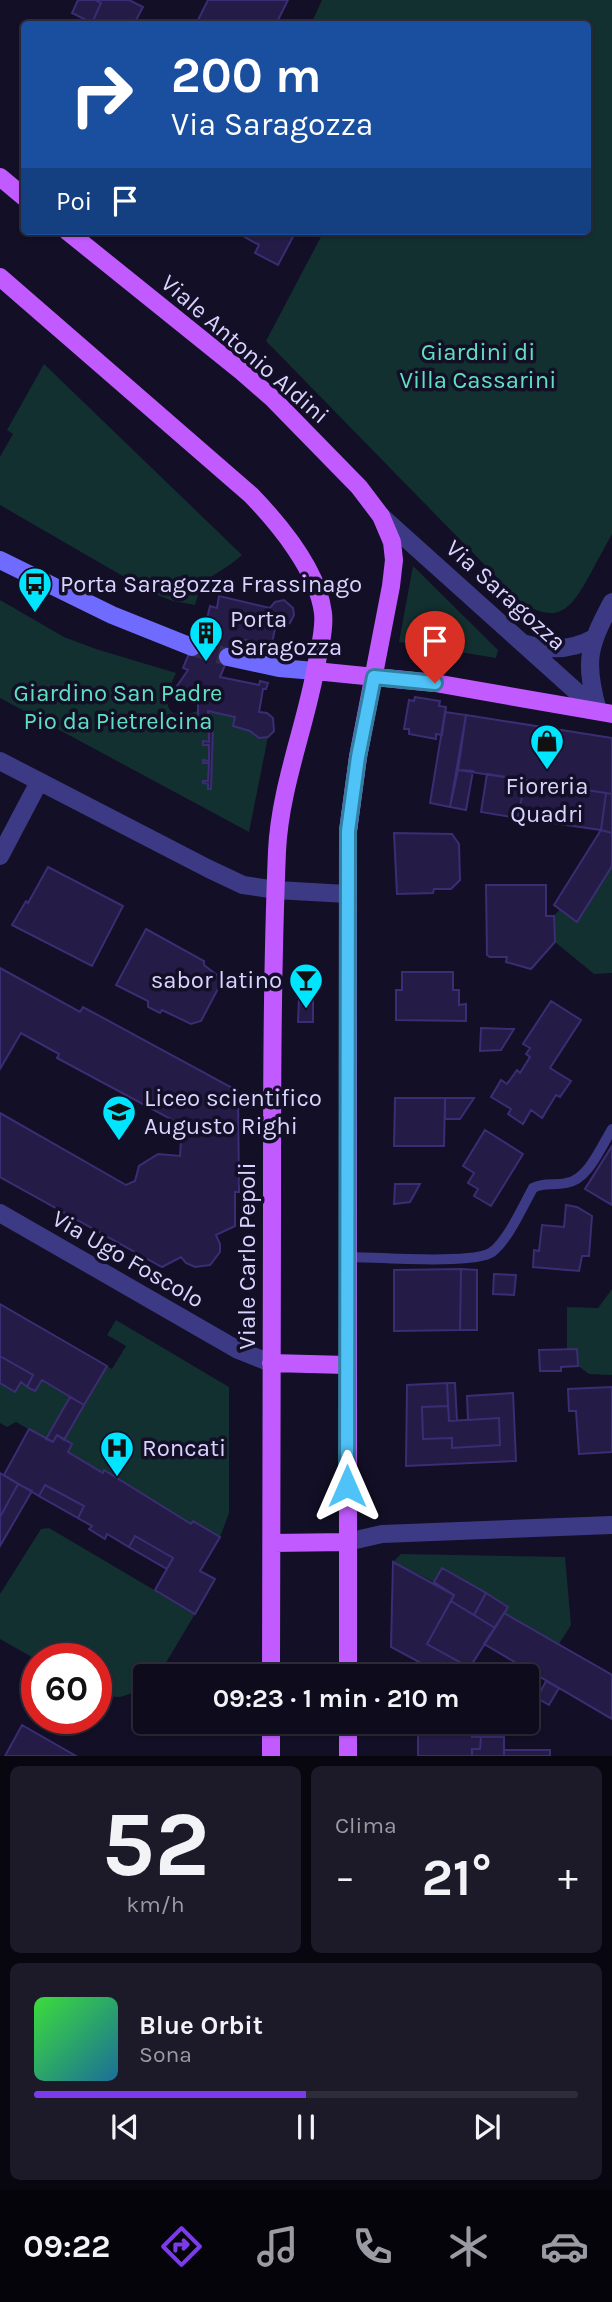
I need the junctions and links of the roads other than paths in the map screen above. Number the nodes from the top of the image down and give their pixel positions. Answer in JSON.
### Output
{"nodes":[{"id":1,"x":0,"y":177,"type":"edge"},
{"id":2,"x":21,"y":194,"type":"edge"},
{"id":3,"x":72,"y":235,"type":"edge"},
{"id":4,"x":0,"y":276,"type":"edge"},
{"id":5,"x":381,"y":516,"type":"junction"},
{"id":6,"x":0,"y":560,"type":"edge"},
{"id":7,"x":612,"y":602,"type":"edge"},
{"id":8,"x":594,"y":638,"type":"junction"},
{"id":9,"x":523,"y":643,"type":"junction"},
{"id":10,"x":192,"y":647,"type":"tunnel mouth"},
{"id":11,"x":228,"y":657,"type":"tunnel mouth"},
{"id":12,"x":315,"y":671,"type":"junction"},
{"id":13,"x":374,"y":677,"type":"junction"},
{"id":14,"x":605,"y":713,"type":"edge"},
{"id":15,"x":0,"y":761,"type":"edge"},
{"id":16,"x":39,"y":782,"type":"junction"},
{"id":17,"x":0,"y":856,"type":"edge"},
{"id":18,"x":276,"y":890,"type":"junction"},
{"id":19,"x":346,"y":894,"type":"junction"},
{"id":20,"x":612,"y":1129,"type":"edge"},
{"id":21,"x":0,"y":1213,"type":"edge"},
{"id":22,"x":347,"y":1257,"type":"junction"},
{"id":23,"x":271,"y":1363,"type":"junction"},
{"id":24,"x":347,"y":1365,"type":"junction"},
{"id":25,"x":612,"y":1525,"type":"edge"},
{"id":26,"x":271,"y":1542,"type":"junction"},
{"id":27,"x":347,"y":1542,"type":"junction"},
{"id":28,"x":271,"y":1664,"type":"edge"},
{"id":29,"x":348,"y":1664,"type":"edge"},
{"id":30,"x":271,"y":1734,"type":"edge"},
{"id":31,"x":348,"y":1734,"type":"edge"},
{"id":32,"x":271,"y":1756,"type":"edge"},
{"id":33,"x":348,"y":1756,"type":"edge"}],
"edges":[{"from":1,"to":2,"type":"main road"},
{"from":3,"to":5,"type":"main road","name":"Viale Antonio Aldini"},
{"from":4,"to":12,"type":"main road"},
{"from":5,"to":9,"type":"street","name":"Via Saragozza"},
{"from":5,"to":13,"type":"main road","name":"Viale Antonio Aldini"},
{"from":6,"to":10,"type":"street"},
{"from":7,"to":8,"type":"street"},
{"from":8,"to":9,"type":"street"},
{"from":8,"to":14,"type":"street"},
{"from":9,"to":14,"type":"street","name":"Via Saragozza"},
{"from":11,"to":12,"type":"street"},
{"from":12,"to":13,"type":"main road"},
{"from":12,"to":18,"type":"main road","name":"Viale Carlo Pepoli"},
{"from":13,"to":14,"type":"main road"},
{"from":13,"to":19,"type":"main road"},
{"from":15,"to":16,"type":"street"},
{"from":16,"to":17,"type":"street"},
{"from":16,"to":18,"type":"street"},
{"from":18,"to":19,"type":"street"},
{"from":18,"to":23,"type":"main road","name":"Viale Carlo Pepoli"},
{"from":19,"to":22,"type":"main road"},
{"from":20,"to":22,"type":"lane"},
{"from":21,"to":23,"type":"street","name":"Via Ugo Foscolo"},
{"from":22,"to":24,"type":"main road"},
{"from":23,"to":24,"type":"main road"},
{"from":23,"to":26,"type":"main road","name":"Viale Carlo Pepoli"},
{"from":24,"to":27,"type":"main road"},
{"from":25,"to":27,"type":"street"},
{"from":26,"to":27,"type":"main road"},
{"from":26,"to":28,"type":"main road","name":"Viale Carlo Pepoli"},
{"from":27,"to":29,"type":"main road"},
{"from":30,"to":32,"type":"main road"},
{"from":31,"to":33,"type":"main road"}]}
